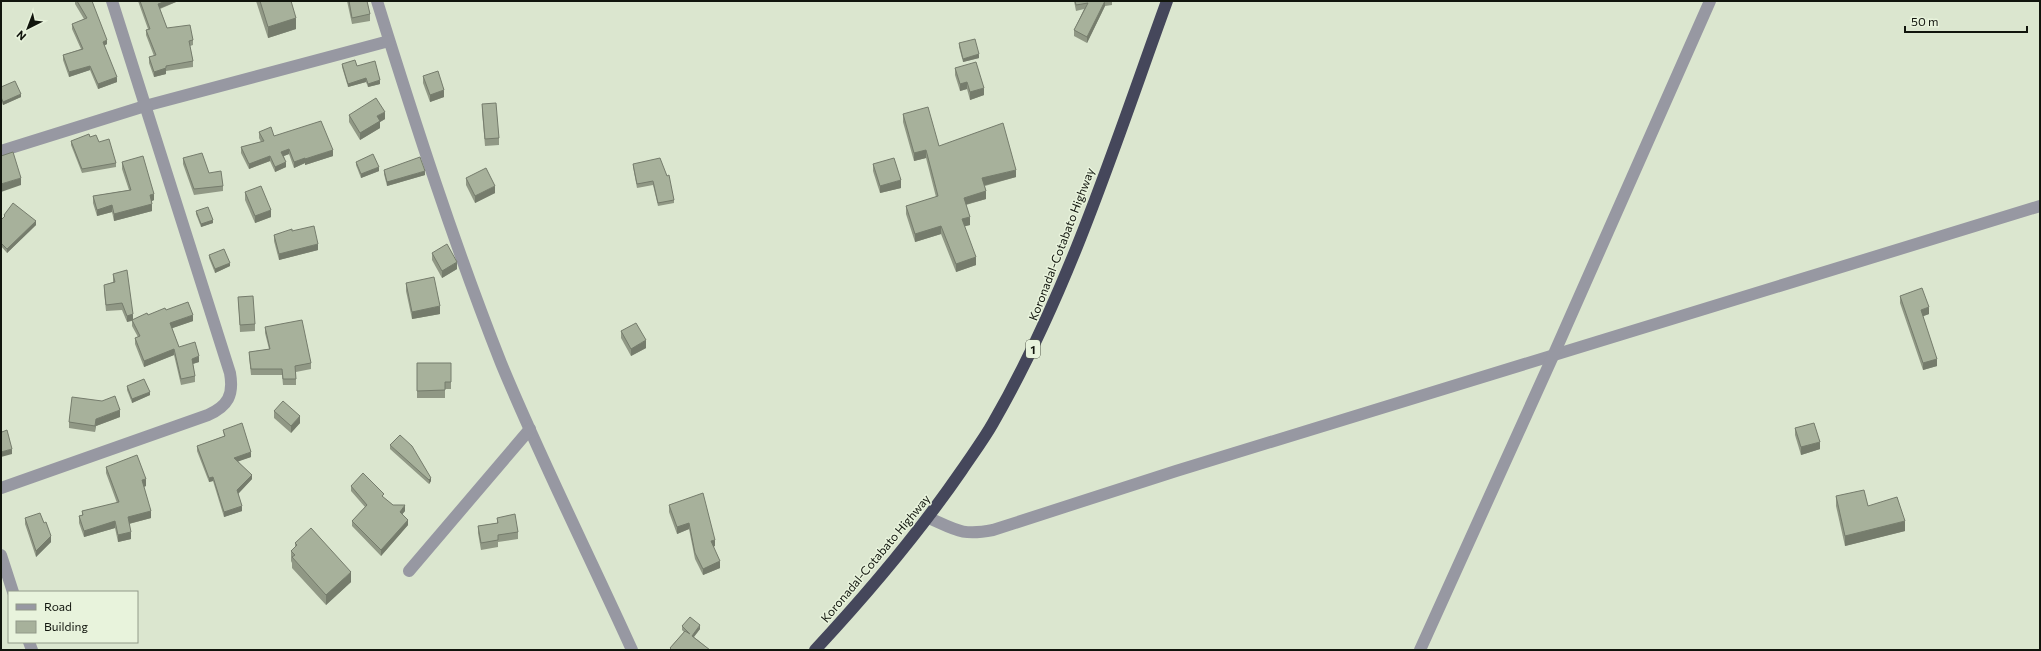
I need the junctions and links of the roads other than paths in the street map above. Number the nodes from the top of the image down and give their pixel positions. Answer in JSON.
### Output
{"nodes":[{"id":1,"x":112,"y":1,"type":"edge"},
{"id":2,"x":377,"y":1,"type":"edge"},
{"id":3,"x":1167,"y":1,"type":"edge"},
{"id":4,"x":1710,"y":1,"type":"edge"},
{"id":5,"x":390,"y":41,"type":"junction"},
{"id":6,"x":145,"y":106,"type":"junction"},
{"id":7,"x":1,"y":151,"type":"edge"},
{"id":8,"x":2040,"y":206,"type":"edge"},
{"id":9,"x":1553,"y":356,"type":"junction"},
{"id":10,"x":530,"y":429,"type":"junction"},
{"id":11,"x":1,"y":488,"type":"edge"},
{"id":12,"x":929,"y":518,"type":"junction"},
{"id":13,"x":1,"y":555,"type":"edge"},
{"id":14,"x":409,"y":571,"type":"dead end"},
{"id":15,"x":13,"y":591,"type":"edge"},
{"id":16,"x":632,"y":650,"type":"edge"},
{"id":17,"x":815,"y":650,"type":"edge"},
{"id":18,"x":1420,"y":650,"type":"edge"}],
"edges":[{"from":1,"to":6,"type":"street"},
{"from":2,"to":5,"type":"street"},
{"from":3,"to":12,"type":"highway","name":"Koronadal-Cotabato Highway","number":"1"},
{"from":4,"to":9,"type":"street"},
{"from":5,"to":6,"type":"street"},
{"from":5,"to":10,"type":"street"},
{"from":6,"to":7,"type":"street"},
{"from":6,"to":11,"type":"street"},
{"from":8,"to":9,"type":"street"},
{"from":9,"to":12,"type":"street"},
{"from":9,"to":18,"type":"street"},
{"from":10,"to":14,"type":"street"},
{"from":10,"to":16,"type":"street"},
{"from":12,"to":17,"type":"highway","name":"Koronadal-Cotabato Highway","number":"1"},
{"from":13,"to":15,"type":"street"}]}
